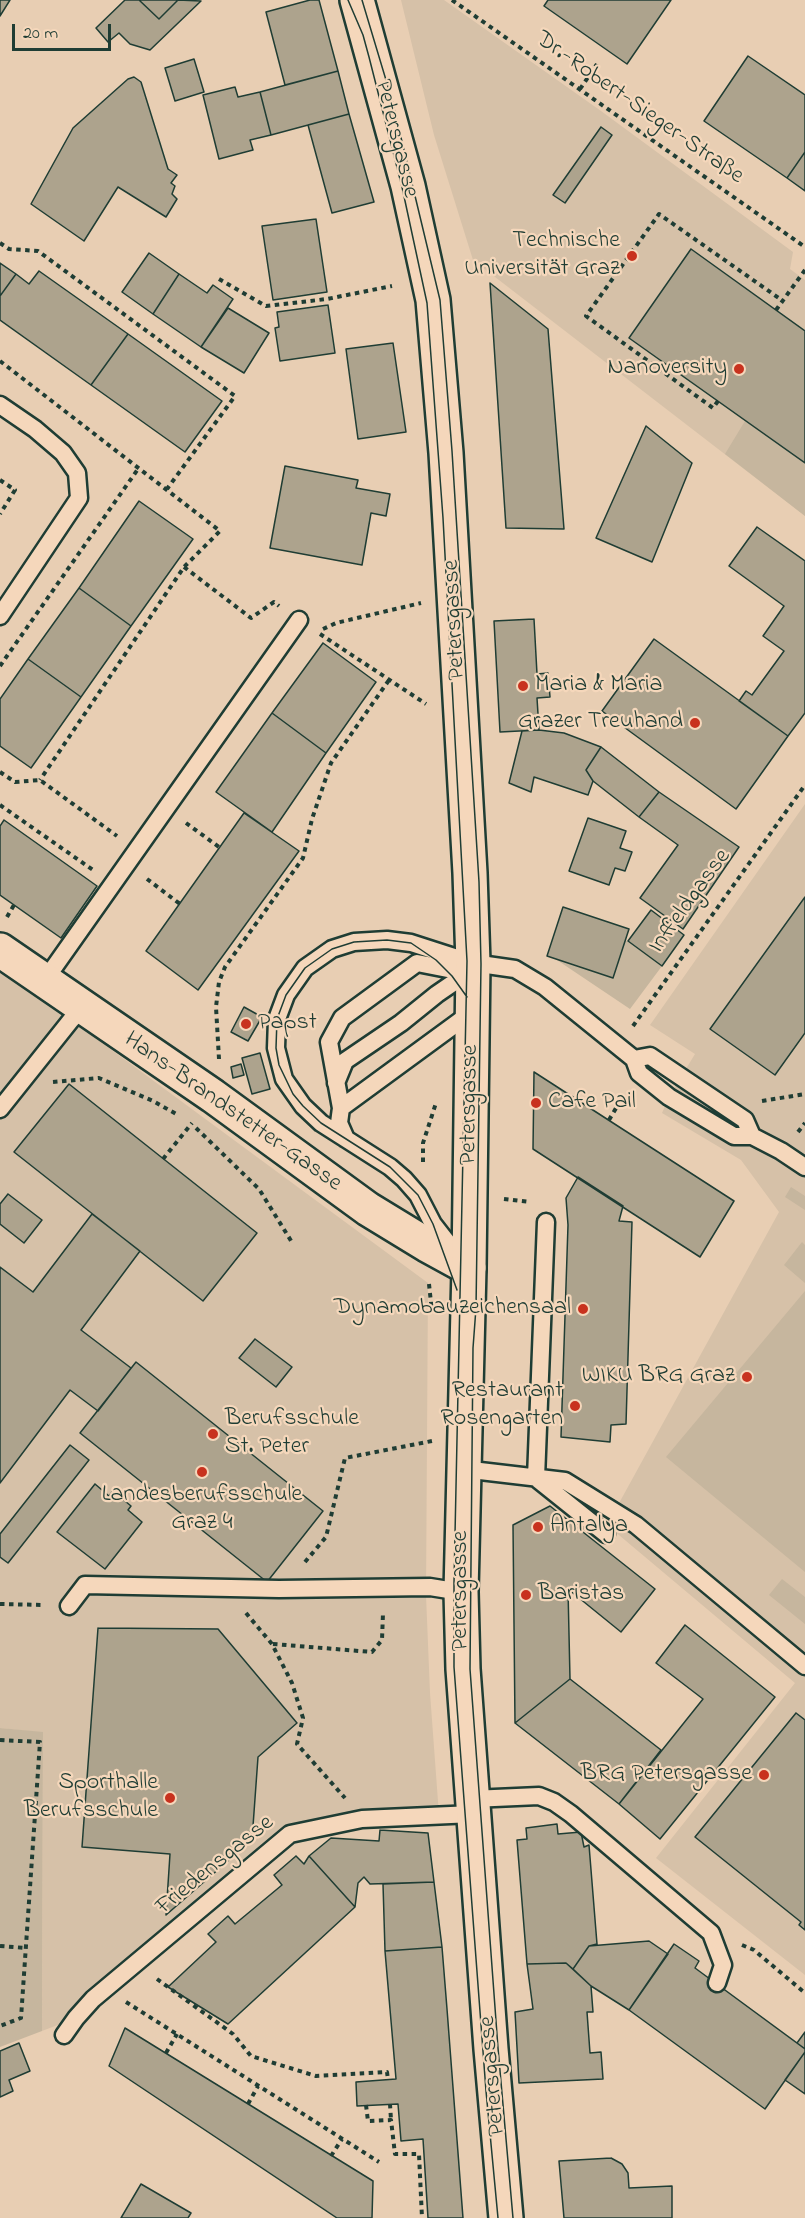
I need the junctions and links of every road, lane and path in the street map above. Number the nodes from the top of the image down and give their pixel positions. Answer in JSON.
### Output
{"nodes":[{"id":1,"x":357,"y":0,"type":"edge"},
{"id":2,"x":452,"y":0,"type":"edge"},
{"id":3,"x":597,"y":64,"type":"dead end"},
{"id":4,"x":580,"y":89,"type":"junction"},
{"id":5,"x":0,"y":243,"type":"edge"},
{"id":6,"x":805,"y":247,"type":"edge"},
{"id":7,"x":805,"y":270,"type":"edge"},
{"id":8,"x":219,"y":279,"type":"dead end"},
{"id":9,"x":392,"y":286,"type":"dead end"},
{"id":10,"x":783,"y":301,"type":"junction"},
{"id":11,"x":776,"y":310,"type":"dead end"},
{"id":12,"x":0,"y":361,"type":"edge"},
{"id":13,"x":718,"y":401,"type":"dead end"},
{"id":14,"x":0,"y":405,"type":"edge"},
{"id":15,"x":138,"y":469,"type":"junction"},
{"id":16,"x":0,"y":480,"type":"edge"},
{"id":17,"x":167,"y":489,"type":"junction"},
{"id":18,"x":0,"y":514,"type":"edge"},
{"id":19,"x":184,"y":567,"type":"junction"},
{"id":20,"x":421,"y":603,"type":"dead end"},
{"id":21,"x":0,"y":616,"type":"edge"},
{"id":22,"x":299,"y":620,"type":"joint"},
{"id":23,"x":0,"y":666,"type":"edge"},
{"id":24,"x":389,"y":680,"type":"junction"},
{"id":25,"x":426,"y":704,"type":"dead end"},
{"id":26,"x":0,"y":772,"type":"edge"},
{"id":27,"x":40,"y":780,"type":"junction"},
{"id":28,"x":805,"y":785,"type":"edge"},
{"id":29,"x":0,"y":805,"type":"edge"},
{"id":30,"x":185,"y":822,"type":"dead end"},
{"id":31,"x":219,"y":848,"type":"dead end"},
{"id":32,"x":137,"y":851,"type":"junction"},
{"id":33,"x":145,"y":878,"type":"dead end"},
{"id":34,"x":113,"y":885,"type":"junction"},
{"id":35,"x":180,"y":904,"type":"dead end"},
{"id":36,"x":0,"y":950,"type":"edge"},
{"id":37,"x":473,"y":969,"type":"junction"},
{"id":38,"x":45,"y":980,"type":"junction"},
{"id":39,"x":82,"y":1008,"type":"junction"},
{"id":40,"x":472,"y":1012,"type":"junction"},
{"id":41,"x":628,"y":1054,"type":"junction"},
{"id":42,"x":219,"y":1063,"type":"dead end"},
{"id":43,"x":336,"y":1083,"type":"junction"},
{"id":44,"x":20,"y":1084,"type":"junction"},
{"id":45,"x":805,"y":1094,"type":"edge"},
{"id":46,"x":622,"y":1098,"type":"dead end"},
{"id":47,"x":762,"y":1101,"type":"dead end"},
{"id":48,"x":341,"y":1108,"type":"junction"},
{"id":49,"x":434,"y":1108,"type":"dead end"},
{"id":50,"x":0,"y":1109,"type":"edge"},
{"id":51,"x":196,"y":1118,"type":"dead end"},
{"id":52,"x":609,"y":1120,"type":"dead end"},
{"id":53,"x":191,"y":1124,"type":"junction"},
{"id":54,"x":346,"y":1139,"type":"junction"},
{"id":55,"x":163,"y":1159,"type":"dead end"},
{"id":56,"x":423,"y":1167,"type":"dead end"},
{"id":57,"x":805,"y":1167,"type":"edge"},
{"id":58,"x":546,"y":1222,"type":"dead end"},
{"id":59,"x":293,"y":1244,"type":"dead end"},
{"id":60,"x":469,"y":1268,"type":"junction"},
{"id":61,"x":428,"y":1275,"type":"dead end"},
{"id":62,"x":432,"y":1316,"type":"dead end"},
{"id":63,"x":432,"y":1441,"type":"dead end"},
{"id":64,"x":463,"y":1468,"type":"junction"},
{"id":65,"x":536,"y":1478,"type":"junction"},
{"id":66,"x":606,"y":1534,"type":"dead end"},
{"id":67,"x":385,"y":1587,"type":"junction"},
{"id":68,"x":279,"y":1588,"type":"junction"},
{"id":69,"x":461,"y":1592,"type":"junction"},
{"id":70,"x":0,"y":1604,"type":"edge"},
{"id":71,"x":69,"y":1606,"type":"joint"},
{"id":72,"x":255,"y":1623,"type":"dead end"},
{"id":73,"x":272,"y":1644,"type":"junction"},
{"id":74,"x":805,"y":1666,"type":"edge"},
{"id":75,"x":0,"y":1740,"type":"edge"},
{"id":76,"x":351,"y":1806,"type":"dead end"},
{"id":77,"x":472,"y":1806,"type":"junction"},
{"id":78,"x":711,"y":1933,"type":"junction"},
{"id":79,"x":0,"y":1946,"type":"edge"},
{"id":80,"x":26,"y":1948,"type":"junction"},
{"id":81,"x":138,"y":1961,"type":"junction"},
{"id":82,"x":717,"y":1983,"type":"dead end"},
{"id":83,"x":105,"y":1989,"type":"junction"},
{"id":84,"x":805,"y":1993,"type":"edge"},
{"id":85,"x":0,"y":2026,"type":"edge"},
{"id":86,"x":177,"y":2034,"type":"junction"},
{"id":87,"x":64,"y":2035,"type":"dead end"},
{"id":88,"x":166,"y":2053,"type":"dead end"},
{"id":89,"x":388,"y":2079,"type":"dead end"},
{"id":90,"x":258,"y":2086,"type":"junction"},
{"id":91,"x":248,"y":2104,"type":"dead end"},
{"id":92,"x":390,"y":2104,"type":"dead end"},
{"id":93,"x":366,"y":2105,"type":"dead end"},
{"id":94,"x":391,"y":2120,"type":"junction"},
{"id":95,"x":342,"y":2139,"type":"junction"},
{"id":96,"x":332,"y":2156,"type":"dead end"},
{"id":97,"x":379,"y":2162,"type":"dead end"},
{"id":98,"x":422,"y":2218,"type":"edge"},
{"id":99,"x":506,"y":2218,"type":"edge"}],
"edges":[{"from":1,"to":37,"type":"main road","name":"Petersgasse"},
{"from":2,"to":4,"type":"path","name":"Dr.-Robert-Sieger-Straße"},
{"from":3,"to":4,"type":"path"},
{"from":4,"to":6,"type":"path","name":"Dr.-Robert-Sieger-Straße"},
{"from":5,"to":17,"type":"path"},
{"from":7,"to":10,"type":"path"},
{"from":8,"to":9,"type":"path"},
{"from":10,"to":11,"type":"path"},
{"from":10,"to":13,"type":"path"},
{"from":12,"to":15,"type":"path"},
{"from":14,"to":21,"type":"lane"},
{"from":15,"to":17,"type":"path"},
{"from":15,"to":23,"type":"path"},
{"from":16,"to":18,"type":"path"},
{"from":17,"to":19,"type":"path"},
{"from":19,"to":22,"type":"path"},
{"from":19,"to":27,"type":"path"},
{"from":20,"to":24,"type":"path"},
{"from":22,"to":32,"type":"lane"},
{"from":24,"to":25,"type":"path"},
{"from":24,"to":42,"type":"path"},
{"from":26,"to":27,"type":"path"},
{"from":27,"to":32,"type":"path"},
{"from":28,"to":41,"type":"path","name":"Inffeldgasse"},
{"from":29,"to":34,"type":"path"},
{"from":30,"to":31,"type":"path"},
{"from":32,"to":34,"type":"lane"},
{"from":33,"to":35,"type":"path"},
{"from":34,"to":38,"type":"lane"},
{"from":36,"to":38,"type":"main road","name":"Hans-Brandstetter-Gasse"},
{"from":37,"to":40,"type":"main road","name":"Petersgasse"},
{"from":37,"to":41,"type":"lane"},
{"from":37,"to":43,"type":"lane"},
{"from":37,"to":43,"type":"lane"},
{"from":37,"to":54,"type":"lane"},
{"from":38,"to":39,"type":"main road","name":"Hans-Brandstetter-Gasse"},
{"from":39,"to":44,"type":"lane"},
{"from":39,"to":60,"type":"main road","name":"Hans-Brandstetter-Gasse"},
{"from":40,"to":48,"type":"lane"},
{"from":40,"to":60,"type":"main road","name":"Petersgasse"},
{"from":41,"to":57,"type":"lane"},
{"from":43,"to":48,"type":"lane"},
{"from":44,"to":50,"type":"lane"},
{"from":44,"to":53,"type":"path"},
{"from":45,"to":47,"type":"path"},
{"from":46,"to":52,"type":"path"},
{"from":48,"to":54,"type":"lane"},
{"from":49,"to":56,"type":"path"},
{"from":51,"to":53,"type":"path"},
{"from":53,"to":55,"type":"path"},
{"from":53,"to":59,"type":"path"},
{"from":54,"to":60,"type":"lane"},
{"from":58,"to":65,"type":"lane"},
{"from":60,"to":64,"type":"main road","name":"Petersgasse"},
{"from":61,"to":62,"type":"path"},
{"from":63,"to":68,"type":"path"},
{"from":64,"to":65,"type":"lane"},
{"from":64,"to":69,"type":"main road","name":"Petersgasse"},
{"from":65,"to":66,"type":"lane"},
{"from":65,"to":74,"type":"lane"},
{"from":67,"to":68,"type":"lane"},
{"from":67,"to":69,"type":"lane"},
{"from":67,"to":73,"type":"path"},
{"from":68,"to":71,"type":"lane"},
{"from":69,"to":77,"type":"main road","name":"Petersgasse"},
{"from":70,"to":71,"type":"path"},
{"from":72,"to":73,"type":"path"},
{"from":73,"to":76,"type":"path"},
{"from":75,"to":80,"type":"path"},
{"from":77,"to":78,"type":"lane","name":"Friedensgasse"},
{"from":77,"to":81,"type":"lane","name":"Friedensgasse"},
{"from":77,"to":99,"type":"main road","name":"Petersgasse"},
{"from":78,"to":82,"type":"lane"},
{"from":78,"to":84,"type":"path"},
{"from":79,"to":80,"type":"path"},
{"from":80,"to":85,"type":"path"},
{"from":81,"to":83,"type":"lane","name":"Friedensgasse"},
{"from":81,"to":89,"type":"path"},
{"from":83,"to":86,"type":"path"},
{"from":83,"to":87,"type":"lane","name":"Friedensgasse"},
{"from":86,"to":88,"type":"path"},
{"from":86,"to":90,"type":"path"},
{"from":90,"to":91,"type":"path"},
{"from":90,"to":95,"type":"path"},
{"from":92,"to":94,"type":"path"},
{"from":93,"to":94,"type":"path"},
{"from":94,"to":98,"type":"path"},
{"from":95,"to":96,"type":"path"},
{"from":95,"to":97,"type":"path"}]}
